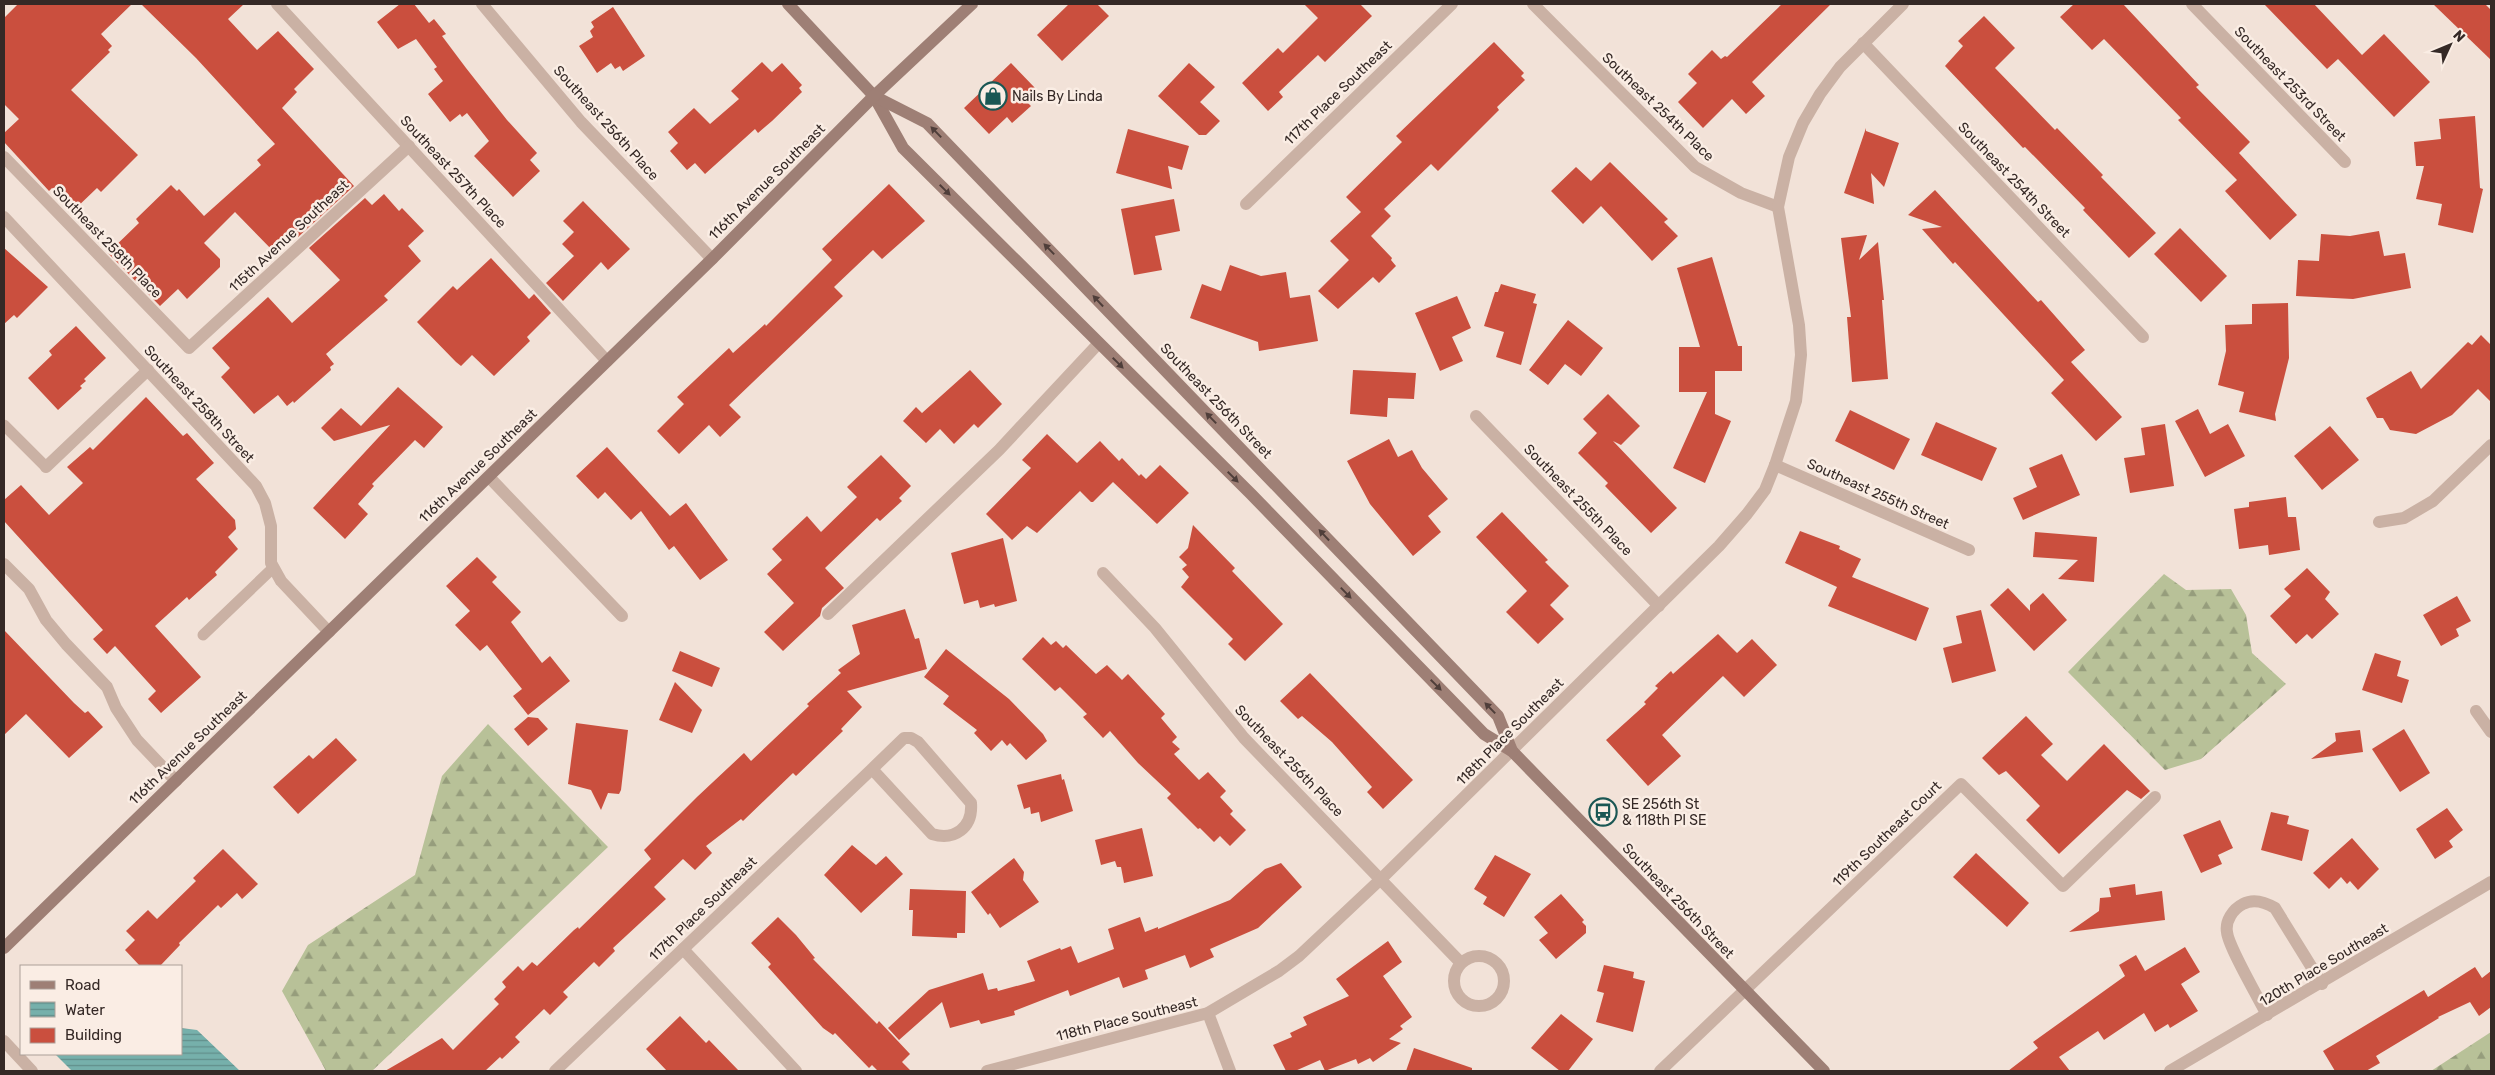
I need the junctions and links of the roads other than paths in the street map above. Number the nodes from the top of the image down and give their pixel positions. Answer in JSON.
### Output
{"nodes":[{"id":1,"x":277,"y":4,"type":"edge"},
{"id":2,"x":482,"y":4,"type":"edge"},
{"id":3,"x":788,"y":4,"type":"edge"},
{"id":4,"x":972,"y":4,"type":"edge"},
{"id":5,"x":1452,"y":4,"type":"edge"},
{"id":6,"x":1533,"y":4,"type":"edge"},
{"id":7,"x":1903,"y":4,"type":"edge"},
{"id":8,"x":2192,"y":4,"type":"edge"},
{"id":9,"x":1863,"y":43,"type":"junction"},
{"id":10,"x":874,"y":96,"type":"junction"},
{"id":11,"x":409,"y":146,"type":"junction"},
{"id":12,"x":4,"y":157,"type":"edge"},
{"id":13,"x":2345,"y":162,"type":"dead end"},
{"id":14,"x":1246,"y":204,"type":"dead end"},
{"id":15,"x":1778,"y":207,"type":"junction"},
{"id":16,"x":4,"y":217,"type":"edge"},
{"id":17,"x":712,"y":259,"type":"junction"},
{"id":18,"x":2143,"y":337,"type":"dead end"},
{"id":19,"x":1098,"y":344,"type":"junction"},
{"id":20,"x":189,"y":348,"type":"joint"},
{"id":21,"x":607,"y":361,"type":"junction"},
{"id":22,"x":148,"y":370,"type":"junction"},
{"id":23,"x":1476,"y":416,"type":"dead end"},
{"id":24,"x":4,"y":425,"type":"edge"},
{"id":25,"x":2491,"y":444,"type":"edge"},
{"id":26,"x":1775,"y":465,"type":"junction"},
{"id":27,"x":46,"y":467,"type":"joint"},
{"id":28,"x":489,"y":476,"type":"junction"},
{"id":29,"x":2379,"y":522,"type":"dead end"},
{"id":30,"x":1969,"y":550,"type":"dead end"},
{"id":31,"x":4,"y":564,"type":"edge"},
{"id":32,"x":274,"y":568,"type":"junction"},
{"id":33,"x":1103,"y":573,"type":"dead end"},
{"id":34,"x":1659,"y":606,"type":"junction"},
{"id":35,"x":828,"y":614,"type":"dead end"},
{"id":36,"x":622,"y":616,"type":"dead end"},
{"id":37,"x":329,"y":632,"type":"junction"},
{"id":38,"x":203,"y":635,"type":"dead end"},
{"id":39,"x":2476,"y":711,"type":"dead end"},
{"id":40,"x":2491,"y":732,"type":"edge"},
{"id":41,"x":1512,"y":751,"type":"junction"},
{"id":42,"x":872,"y":769,"type":"junction"},
{"id":43,"x":176,"y":781,"type":"junction"},
{"id":44,"x":2155,"y":797,"type":"dead end"},
{"id":45,"x":1382,"y":878,"type":"junction"},
{"id":46,"x":2491,"y":882,"type":"edge"},
{"id":47,"x":4,"y":948,"type":"edge"},
{"id":48,"x":683,"y":949,"type":"junction"},
{"id":49,"x":1462,"y":963,"type":"junction"},
{"id":50,"x":2322,"y":984,"type":"junction"},
{"id":51,"x":1745,"y":990,"type":"junction"},
{"id":52,"x":1208,"y":1013,"type":"junction"},
{"id":53,"x":2268,"y":1015,"type":"junction"},
{"id":54,"x":4,"y":1041,"type":"edge"},
{"id":55,"x":32,"y":1071,"type":"edge"},
{"id":56,"x":555,"y":1071,"type":"edge"},
{"id":57,"x":796,"y":1071,"type":"edge"},
{"id":58,"x":987,"y":1071,"type":"edge"},
{"id":59,"x":1230,"y":1071,"type":"edge"},
{"id":60,"x":1660,"y":1071,"type":"edge"},
{"id":61,"x":1824,"y":1071,"type":"edge"},
{"id":62,"x":2170,"y":1071,"type":"edge"}],
"edges":[{"from":1,"to":11,"type":"street","name":"Southeast 257th Place"},
{"from":2,"to":17,"type":"street","name":"Southeast 256th Place"},
{"from":3,"to":10,"type":"main road","name":"Southeast 256th Street"},
{"from":4,"to":10,"type":"main road","name":"116th Avenue Southeast"},
{"from":5,"to":14,"type":"street","name":"117th Place Southeast"},
{"from":6,"to":15,"type":"street","name":"Southeast 254th Place"},
{"from":7,"to":9,"type":"street"},
{"from":8,"to":13,"type":"street","name":"Southeast 253rd Street"},
{"from":9,"to":15,"type":"street"},
{"from":9,"to":18,"type":"street","name":"Southeast 254th Street"},
{"from":10,"to":17,"type":"main road","name":"116th Avenue Southeast"},
{"from":10,"to":19,"type":"main road","name":"Southeast 256th Street","one_way":true},
{"from":41,"to":10,"type":"main road","name":"Southeast 256th Street","one_way":true},
{"from":11,"to":20,"type":"street","name":"115th Avenue Southeast"},
{"from":11,"to":21,"type":"street","name":"Southeast 257th Place"},
{"from":12,"to":20,"type":"street","name":"Southeast 258th Place"},
{"from":15,"to":26,"type":"street","name":"118th Place Southeast"},
{"from":16,"to":22,"type":"street","name":"Southeast 258th Street"},
{"from":17,"to":21,"type":"main road","name":"116th Avenue Southeast"},
{"from":19,"to":35,"type":"street"},
{"from":19,"to":41,"type":"main road","name":"Southeast 256th Street","one_way":true},
{"from":21,"to":28,"type":"main road","name":"116th Avenue Southeast"},
{"from":22,"to":27,"type":"street"},
{"from":22,"to":32,"type":"street","name":"Southeast 258th Street"},
{"from":23,"to":34,"type":"street","name":"Southeast 255th Place"},
{"from":24,"to":27,"type":"lane"},
{"from":25,"to":29,"type":"street"},
{"from":26,"to":30,"type":"street","name":"Southeast 255th Street"},
{"from":26,"to":34,"type":"street","name":"118th Place Southeast"},
{"from":28,"to":36,"type":"street"},
{"from":28,"to":37,"type":"main road","name":"116th Avenue Southeast"},
{"from":31,"to":43,"type":"street"},
{"from":32,"to":37,"type":"street","name":"Southeast 258th Street"},
{"from":32,"to":38,"type":"lane"},
{"from":33,"to":45,"type":"street","name":"Southeast 256th Place"},
{"from":34,"to":41,"type":"street","name":"118th Place Southeast"},
{"from":37,"to":43,"type":"main road","name":"116th Avenue Southeast"},
{"from":39,"to":40,"type":"street"},
{"from":41,"to":45,"type":"street","name":"118th Place Southeast"},
{"from":41,"to":51,"type":"main road","name":"Southeast 256th Street"},
{"from":42,"to":42,"type":"street","name":"117th Place Southeast"},
{"from":42,"to":48,"type":"street","name":"117th Place Southeast"},
{"from":43,"to":47,"type":"main road","name":"116th Avenue Southeast"},
{"from":44,"to":51,"type":"street","name":"119th Southeast Court"},
{"from":45,"to":49,"type":"street","name":"Southeast 256th Place"},
{"from":45,"to":52,"type":"street","name":"118th Place Southeast"},
{"from":46,"to":50,"type":"street","name":"120th Place Southeast"},
{"from":48,"to":56,"type":"street","name":"117th Place Southeast"},
{"from":48,"to":57,"type":"street"},
{"from":49,"to":49,"type":"street"},
{"from":50,"to":53,"type":"street","name":"120th Place Southeast"},
{"from":50,"to":53,"type":"street"},
{"from":51,"to":60,"type":"street"},
{"from":51,"to":61,"type":"main road","name":"Southeast 256th Street"},
{"from":52,"to":58,"type":"street","name":"118th Place Southeast"},
{"from":52,"to":59,"type":"street"},
{"from":53,"to":62,"type":"street","name":"120th Place Southeast"},
{"from":54,"to":55,"type":"street"}]}
